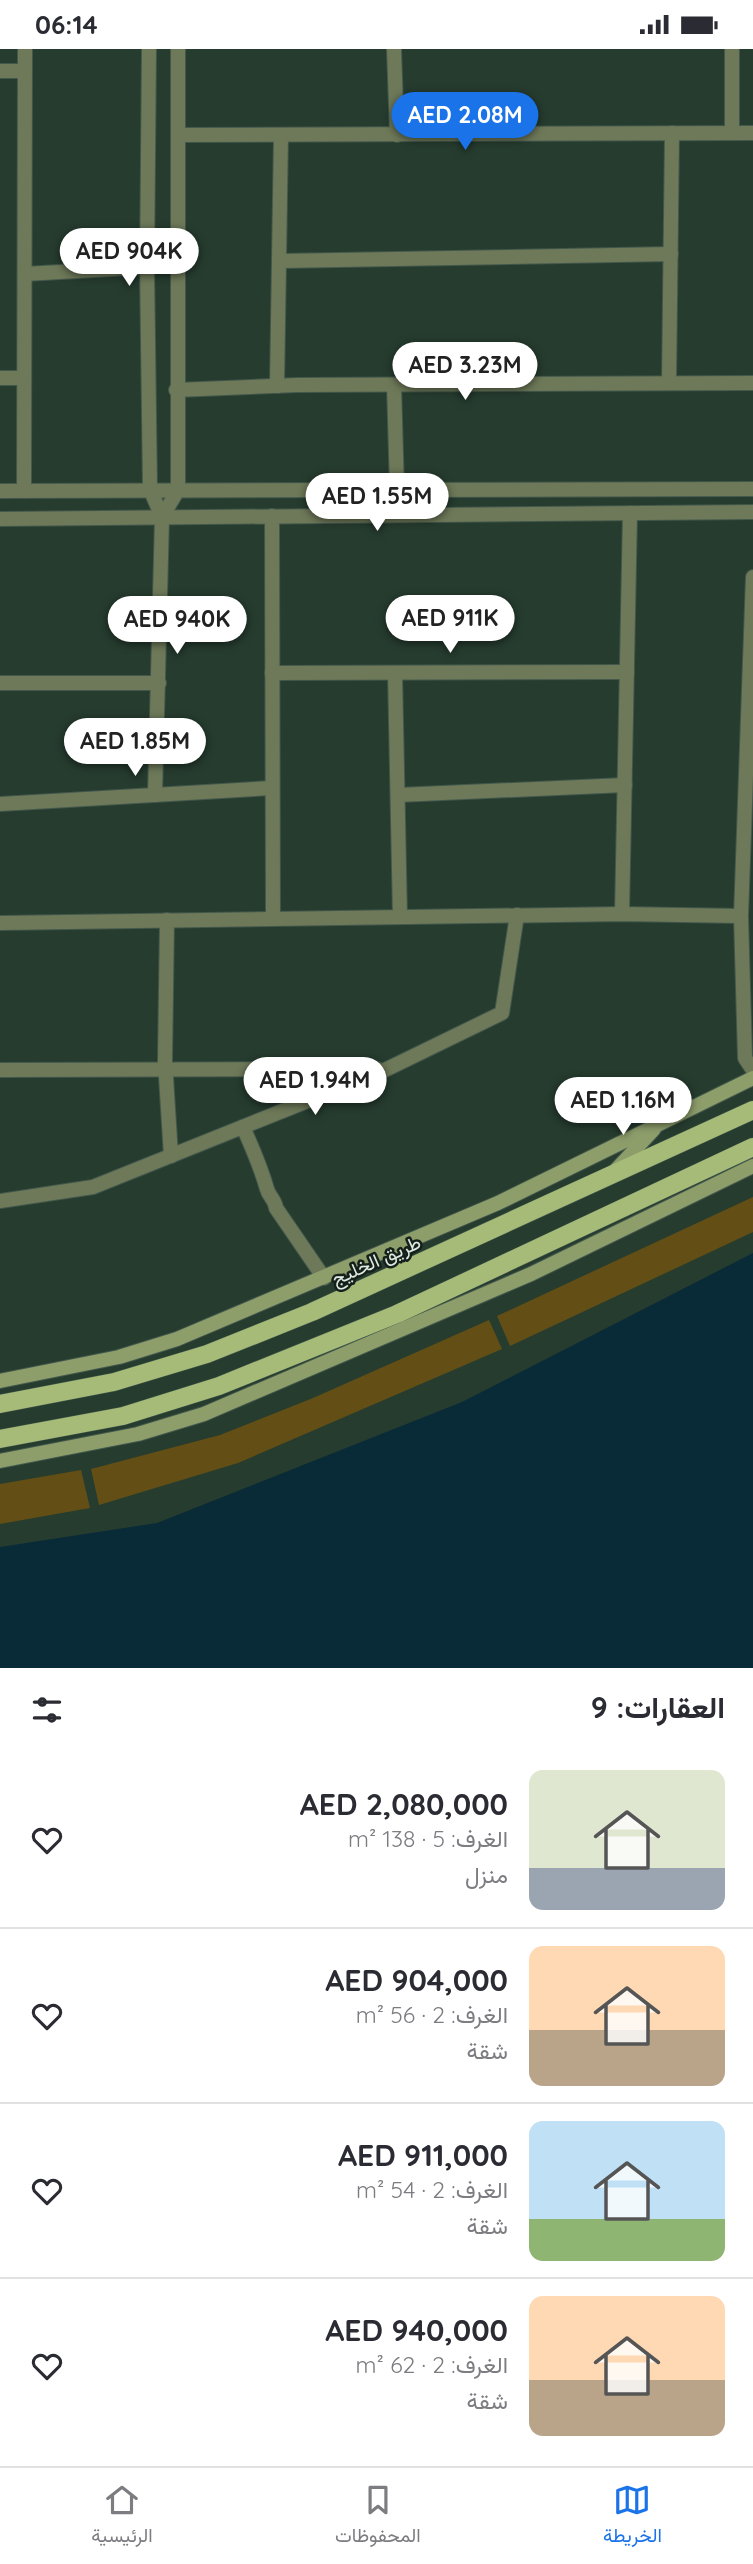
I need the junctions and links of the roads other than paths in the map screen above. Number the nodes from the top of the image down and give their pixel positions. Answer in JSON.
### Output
{"nodes":[{"id":1,"x":25,"y":49,"type":"edge"},
{"id":2,"x":149,"y":49,"type":"edge"},
{"id":3,"x":178,"y":49,"type":"edge"},
{"id":4,"x":394,"y":49,"type":"edge"},
{"id":5,"x":732,"y":49,"type":"edge"},
{"id":6,"x":0,"y":71,"type":"edge"},
{"id":7,"x":25,"y":71,"type":"junction"},
{"id":8,"x":672,"y":133,"type":"junction"},
{"id":9,"x":732,"y":133,"type":"junction"},
{"id":10,"x":753,"y":133,"type":"edge"},
{"id":11,"x":178,"y":135,"type":"junction"},
{"id":12,"x":281,"y":135,"type":"junction"},
{"id":13,"x":397,"y":135,"type":"junction"},
{"id":14,"x":671,"y":254,"type":"junction"},
{"id":15,"x":280,"y":261,"type":"junction"},
{"id":16,"x":147,"y":267,"type":"junction"},
{"id":17,"x":25,"y":274,"type":"junction"},
{"id":18,"x":0,"y":378,"type":"edge"},
{"id":19,"x":24,"y":378,"type":"junction"},
{"id":20,"x":669,"y":383,"type":"junction"},
{"id":21,"x":753,"y":383,"type":"edge"},
{"id":22,"x":394,"y":385,"type":"junction"},
{"id":23,"x":277,"y":386,"type":"junction"},
{"id":24,"x":176,"y":390,"type":"junction"},
{"id":25,"x":150,"y":489,"type":"junction"},
{"id":26,"x":753,"y":489,"type":"edge"},
{"id":27,"x":178,"y":490,"type":"junction"},
{"id":28,"x":397,"y":490,"type":"junction"},
{"id":29,"x":0,"y":491,"type":"edge"},
{"id":30,"x":24,"y":491,"type":"junction"},
{"id":31,"x":753,"y":512,"type":"edge"},
{"id":32,"x":630,"y":513,"type":"junction"},
{"id":33,"x":272,"y":516,"type":"junction"},
{"id":34,"x":162,"y":517,"type":"junction"},
{"id":35,"x":0,"y":519,"type":"edge"},
{"id":36,"x":753,"y":577,"type":"edge"},
{"id":37,"x":627,"y":672,"type":"junction"},
{"id":38,"x":272,"y":673,"type":"junction"},
{"id":39,"x":395,"y":673,"type":"junction"},
{"id":40,"x":751,"y":677,"type":"edge"},
{"id":41,"x":0,"y":683,"type":"edge"},
{"id":42,"x":159,"y":683,"type":"junction"},
{"id":43,"x":625,"y":785,"type":"junction"},
{"id":44,"x":272,"y":788,"type":"junction"},
{"id":45,"x":155,"y":795,"type":"junction"},
{"id":46,"x":398,"y":795,"type":"junction"},
{"id":47,"x":0,"y":804,"type":"edge"},
{"id":48,"x":745,"y":911,"type":"edge"},
{"id":49,"x":622,"y":914,"type":"junction"},
{"id":50,"x":517,"y":915,"type":"junction"},
{"id":51,"x":400,"y":917,"type":"junction"},
{"id":52,"x":272,"y":919,"type":"junction"},
{"id":53,"x":167,"y":920,"type":"junction"},
{"id":54,"x":0,"y":923,"type":"edge"},
{"id":55,"x":387,"y":1069,"type":"junction"},
{"id":56,"x":0,"y":1070,"type":"edge"},
{"id":57,"x":753,"y":1070,"type":"edge"},
{"id":58,"x":166,"y":1071,"type":"junction"},
{"id":59,"x":753,"y":1078,"type":"edge"},
{"id":60,"x":753,"y":1109,"type":"edge"},
{"id":61,"x":660,"y":1123,"type":"junction"},
{"id":62,"x":243,"y":1127,"type":"junction"},
{"id":63,"x":753,"y":1147,"type":"edge"},
{"id":64,"x":171,"y":1156,"type":"junction"},
{"id":65,"x":753,"y":1166,"type":"edge"},
{"id":66,"x":611,"y":1175,"type":"junction"},
{"id":67,"x":0,"y":1201,"type":"edge"},
{"id":68,"x":324,"y":1278,"type":"junction"},
{"id":69,"x":0,"y":1381,"type":"edge"},
{"id":70,"x":0,"y":1404,"type":"edge"},
{"id":71,"x":0,"y":1439,"type":"edge"},
{"id":72,"x":0,"y":1461,"type":"edge"}],
"edges":[{"from":1,"to":7,"type":"street"},
{"from":2,"to":16,"type":"street"},
{"from":3,"to":11,"type":"street"},
{"from":4,"to":13,"type":"street"},
{"from":5,"to":9,"type":"street"},
{"from":6,"to":7,"type":"street"},
{"from":7,"to":17,"type":"street"},
{"from":8,"to":9,"type":"street"},
{"from":8,"to":13,"type":"street"},
{"from":8,"to":14,"type":"street"},
{"from":9,"to":10,"type":"street"},
{"from":11,"to":12,"type":"street"},
{"from":11,"to":24,"type":"street"},
{"from":12,"to":13,"type":"street"},
{"from":12,"to":15,"type":"street"},
{"from":14,"to":15,"type":"street"},
{"from":14,"to":20,"type":"street"},
{"from":15,"to":23,"type":"street"},
{"from":16,"to":17,"type":"street"},
{"from":16,"to":25,"type":"street"},
{"from":17,"to":19,"type":"street"},
{"from":18,"to":19,"type":"street"},
{"from":19,"to":30,"type":"street"},
{"from":20,"to":21,"type":"street"},
{"from":20,"to":22,"type":"street"},
{"from":22,"to":23,"type":"street"},
{"from":22,"to":28,"type":"street"},
{"from":23,"to":24,"type":"street"},
{"from":24,"to":27,"type":"street"},
{"from":25,"to":27,"type":"street"},
{"from":25,"to":30,"type":"street"},
{"from":25,"to":34,"type":"street"},
{"from":26,"to":28,"type":"street"},
{"from":27,"to":28,"type":"street"},
{"from":27,"to":34,"type":"street"},
{"from":29,"to":30,"type":"street"},
{"from":31,"to":32,"type":"street"},
{"from":32,"to":33,"type":"street"},
{"from":32,"to":37,"type":"street"},
{"from":33,"to":34,"type":"street"},
{"from":33,"to":38,"type":"street"},
{"from":34,"to":35,"type":"street"},
{"from":34,"to":42,"type":"street"},
{"from":36,"to":40,"type":"street"},
{"from":37,"to":39,"type":"street"},
{"from":37,"to":43,"type":"street"},
{"from":38,"to":39,"type":"street"},
{"from":38,"to":44,"type":"street"},
{"from":39,"to":46,"type":"street"},
{"from":40,"to":48,"type":"street"},
{"from":41,"to":42,"type":"street"},
{"from":42,"to":45,"type":"street"},
{"from":43,"to":46,"type":"street"},
{"from":43,"to":49,"type":"street"},
{"from":44,"to":45,"type":"street"},
{"from":44,"to":52,"type":"street"},
{"from":45,"to":47,"type":"street"},
{"from":46,"to":51,"type":"street"},
{"from":48,"to":49,"type":"street"},
{"from":48,"to":57,"type":"street"},
{"from":49,"to":50,"type":"street"},
{"from":50,"to":51,"type":"street"},
{"from":50,"to":55,"type":"street"},
{"from":51,"to":52,"type":"street"},
{"from":52,"to":53,"type":"street"},
{"from":53,"to":54,"type":"street"},
{"from":53,"to":58,"type":"street"},
{"from":55,"to":58,"type":"street"},
{"from":55,"to":62,"type":"street"},
{"from":56,"to":58,"type":"street"},
{"from":58,"to":64,"type":"street"},
{"from":59,"to":61,"type":"main road"},
{"from":60,"to":66,"type":"main road","name":"طريق الخليج"},
{"from":61,"to":66,"type":"main road"},
{"from":61,"to":68,"type":"main road"},
{"from":62,"to":64,"type":"street"},
{"from":62,"to":68,"type":"street"},
{"from":63,"to":71,"type":"main road"},
{"from":64,"to":67,"type":"street"},
{"from":65,"to":72,"type":"main road"},
{"from":66,"to":70,"type":"main road","name":"طريق الخليج"},
{"from":68,"to":69,"type":"main road"}]}
